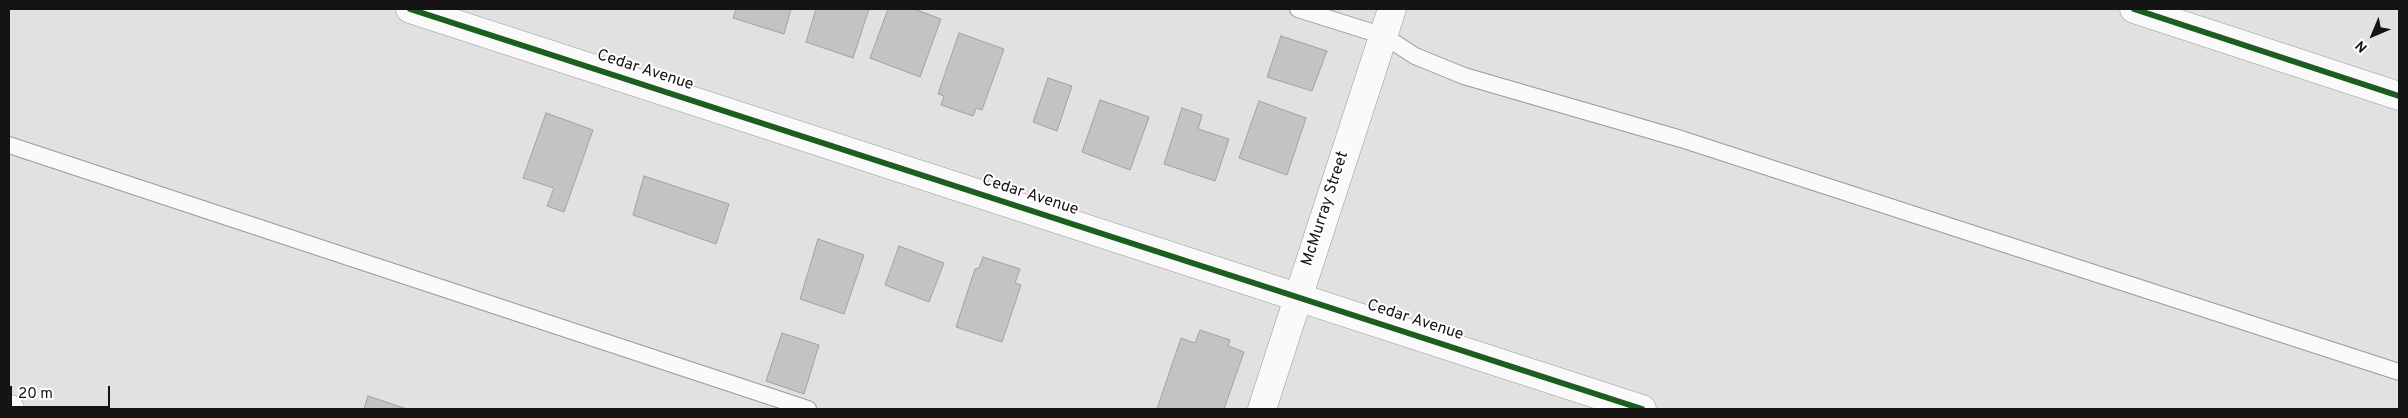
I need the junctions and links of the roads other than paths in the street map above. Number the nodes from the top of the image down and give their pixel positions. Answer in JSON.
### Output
{"nodes":[{"id":1,"x":410,"y":9,"type":"edge"},
{"id":2,"x":1298,"y":9,"type":"edge"},
{"id":3,"x":1392,"y":9,"type":"edge"},
{"id":4,"x":2134,"y":9,"type":"edge"},
{"id":5,"x":1384,"y":36,"type":"junction"},
{"id":6,"x":2399,"y":96,"type":"edge"},
{"id":7,"x":9,"y":145,"type":"edge"},
{"id":8,"x":1297,"y":297,"type":"junction"},
{"id":9,"x":2399,"y":372,"type":"edge"},
{"id":10,"x":808,"y":409,"type":"edge"},
{"id":11,"x":1262,"y":409,"type":"edge"},
{"id":12,"x":1642,"y":409,"type":"edge"}],
"edges":[{"from":1,"to":8,"type":"street","name":"Cedar Avenue"},
{"from":2,"to":5,"type":"lane"},
{"from":3,"to":5,"type":"street","name":"McMurray Street"},
{"from":4,"to":6,"type":"street"},
{"from":5,"to":8,"type":"street","name":"McMurray Street"},
{"from":5,"to":9,"type":"lane"},
{"from":7,"to":10,"type":"lane"},
{"from":8,"to":11,"type":"street","name":"McMurray Street"},
{"from":8,"to":12,"type":"street","name":"Cedar Avenue"}]}
